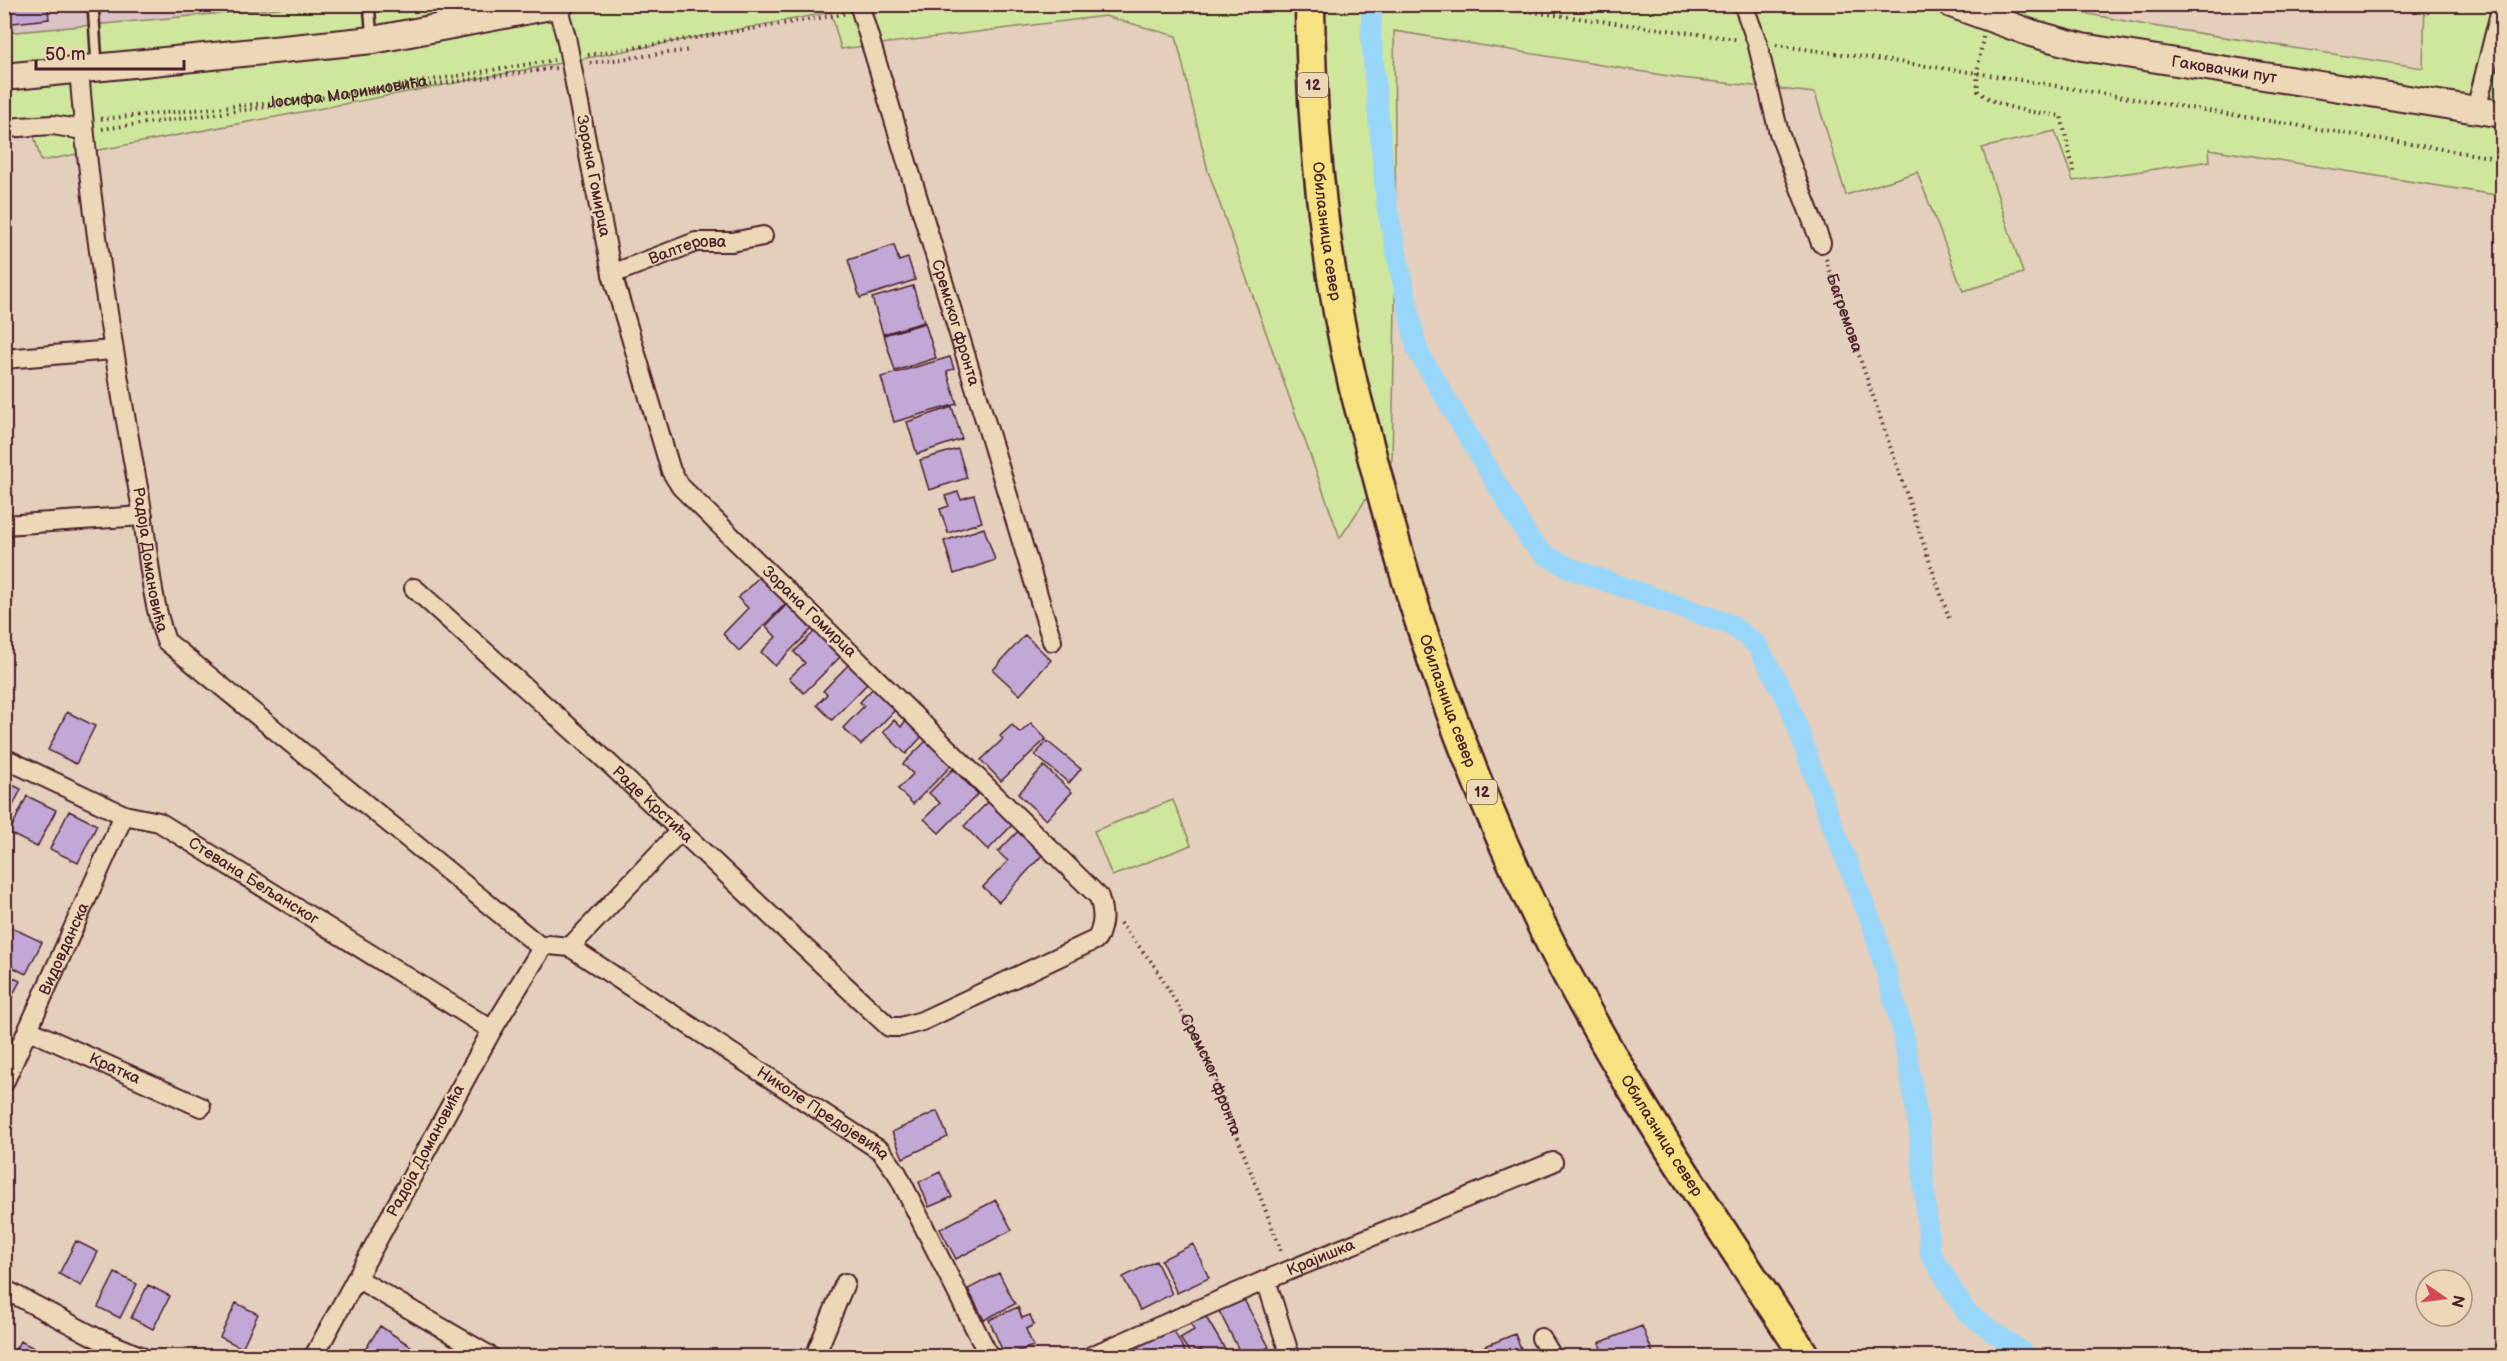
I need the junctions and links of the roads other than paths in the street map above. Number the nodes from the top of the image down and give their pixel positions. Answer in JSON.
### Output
{"nodes":[{"id":1,"x":93,"y":4,"type":"edge"},
{"id":2,"x":369,"y":4,"type":"edge"},
{"id":3,"x":1310,"y":4,"type":"edge"},
{"id":4,"x":1743,"y":4,"type":"edge"},
{"id":5,"x":1951,"y":4,"type":"edge"},
{"id":6,"x":559,"y":5,"type":"edge"},
{"id":7,"x":2502,"y":5,"type":"edge"},
{"id":8,"x":860,"y":8,"type":"edge"},
{"id":9,"x":372,"y":40,"type":"junction"},
{"id":10,"x":88,"y":68,"type":"junction"},
{"id":11,"x":4,"y":77,"type":"edge"},
{"id":12,"x":2476,"y":110,"type":"junction"},
{"id":13,"x":2502,"y":114,"type":"edge"},
{"id":14,"x":83,"y":124,"type":"junction"},
{"id":15,"x":4,"y":128,"type":"edge"},
{"id":16,"x":763,"y":236,"type":"dead end"},
{"id":17,"x":1821,"y":243,"type":"road end"},
{"id":18,"x":612,"y":274,"type":"junction"},
{"id":19,"x":112,"y":350,"type":"junction"},
{"id":20,"x":4,"y":359,"type":"edge"},
{"id":21,"x":143,"y":516,"type":"junction"},
{"id":22,"x":4,"y":525,"type":"edge"},
{"id":23,"x":414,"y":588,"type":"dead end"},
{"id":24,"x":1052,"y":641,"type":"dead end"},
{"id":25,"x":4,"y":758,"type":"edge"},
{"id":26,"x":124,"y":815,"type":"junction"},
{"id":27,"x":680,"y":831,"type":"junction"},
{"id":28,"x":570,"y":947,"type":"junction"},
{"id":29,"x":542,"y":948,"type":"junction"},
{"id":30,"x":889,"y":1027,"type":"joint"},
{"id":31,"x":29,"y":1030,"type":"junction"},
{"id":32,"x":492,"y":1030,"type":"junction"},
{"id":33,"x":4,"y":1083,"type":"edge"},
{"id":34,"x":201,"y":1107,"type":"dead end"},
{"id":35,"x":1553,"y":1162,"type":"dead end"},
{"id":36,"x":358,"y":1279,"type":"junction"},
{"id":37,"x":1266,"y":1280,"type":"junction"},
{"id":38,"x":845,"y":1283,"type":"dead end"},
{"id":39,"x":4,"y":1289,"type":"edge"},
{"id":40,"x":1541,"y":1338,"type":"dead end"},
{"id":41,"x":140,"y":1356,"type":"edge"},
{"id":42,"x":314,"y":1356,"type":"edge"},
{"id":43,"x":490,"y":1356,"type":"edge"},
{"id":44,"x":815,"y":1356,"type":"edge"},
{"id":45,"x":989,"y":1356,"type":"edge"},
{"id":46,"x":1091,"y":1356,"type":"edge"},
{"id":47,"x":1290,"y":1356,"type":"edge"},
{"id":48,"x":1552,"y":1356,"type":"edge"},
{"id":49,"x":1805,"y":1356,"type":"edge"}],
"edges":[{"from":1,"to":10,"type":"lane"},
{"from":2,"to":9,"type":"lane"},
{"from":3,"to":49,"type":"main road","name":"Обилазница север","number":"12"},
{"from":4,"to":17,"type":"street"},
{"from":5,"to":12,"type":"street","name":"Гаковачки пут"},
{"from":6,"to":9,"type":"street"},
{"from":6,"to":18,"type":"street","name":"Зорана Гомирца"},
{"from":7,"to":12,"type":"street"},
{"from":8,"to":24,"type":"street","name":"Сремског фронта"},
{"from":9,"to":10,"type":"street"},
{"from":10,"to":11,"type":"street"},
{"from":10,"to":14,"type":"street","name":"Радоја Домановића"},
{"from":12,"to":13,"type":"street","name":"Гаковачки пут"},
{"from":14,"to":15,"type":"street"},
{"from":14,"to":19,"type":"street","name":"Радоја Домановића"},
{"from":16,"to":18,"type":"street","name":"Валтерова"},
{"from":18,"to":30,"type":"street","name":"Зорана Гомирца"},
{"from":19,"to":20,"type":"street"},
{"from":19,"to":21,"type":"street","name":"Радоја Домановића"},
{"from":21,"to":22,"type":"street"},
{"from":21,"to":29,"type":"street","name":"Радоја Домановића"},
{"from":23,"to":27,"type":"street","name":"Раде Крстића"},
{"from":25,"to":26,"type":"street","name":"Стевана Бељанског"},
{"from":26,"to":31,"type":"street","name":"Видовданска"},
{"from":26,"to":32,"type":"street","name":"Стевана Бељанског"},
{"from":27,"to":28,"type":"street"},
{"from":27,"to":30,"type":"street","name":"Раде Крстића"},
{"from":28,"to":29,"type":"street"},
{"from":28,"to":45,"type":"street","name":"Николе Предојевића"},
{"from":29,"to":32,"type":"street","name":"Радоја Домановића"},
{"from":31,"to":33,"type":"street","name":"Видовданска"},
{"from":31,"to":34,"type":"street","name":"Кратка"},
{"from":32,"to":36,"type":"street","name":"Радоја Домановића"},
{"from":35,"to":37,"type":"street","name":"Крајишка"},
{"from":36,"to":42,"type":"street","name":"Радоја Домановића"},
{"from":36,"to":43,"type":"street"},
{"from":37,"to":46,"type":"street","name":"Крајишка"},
{"from":37,"to":47,"type":"street"},
{"from":38,"to":44,"type":"street"},
{"from":39,"to":41,"type":"street"},
{"from":40,"to":48,"type":"street"}]}
